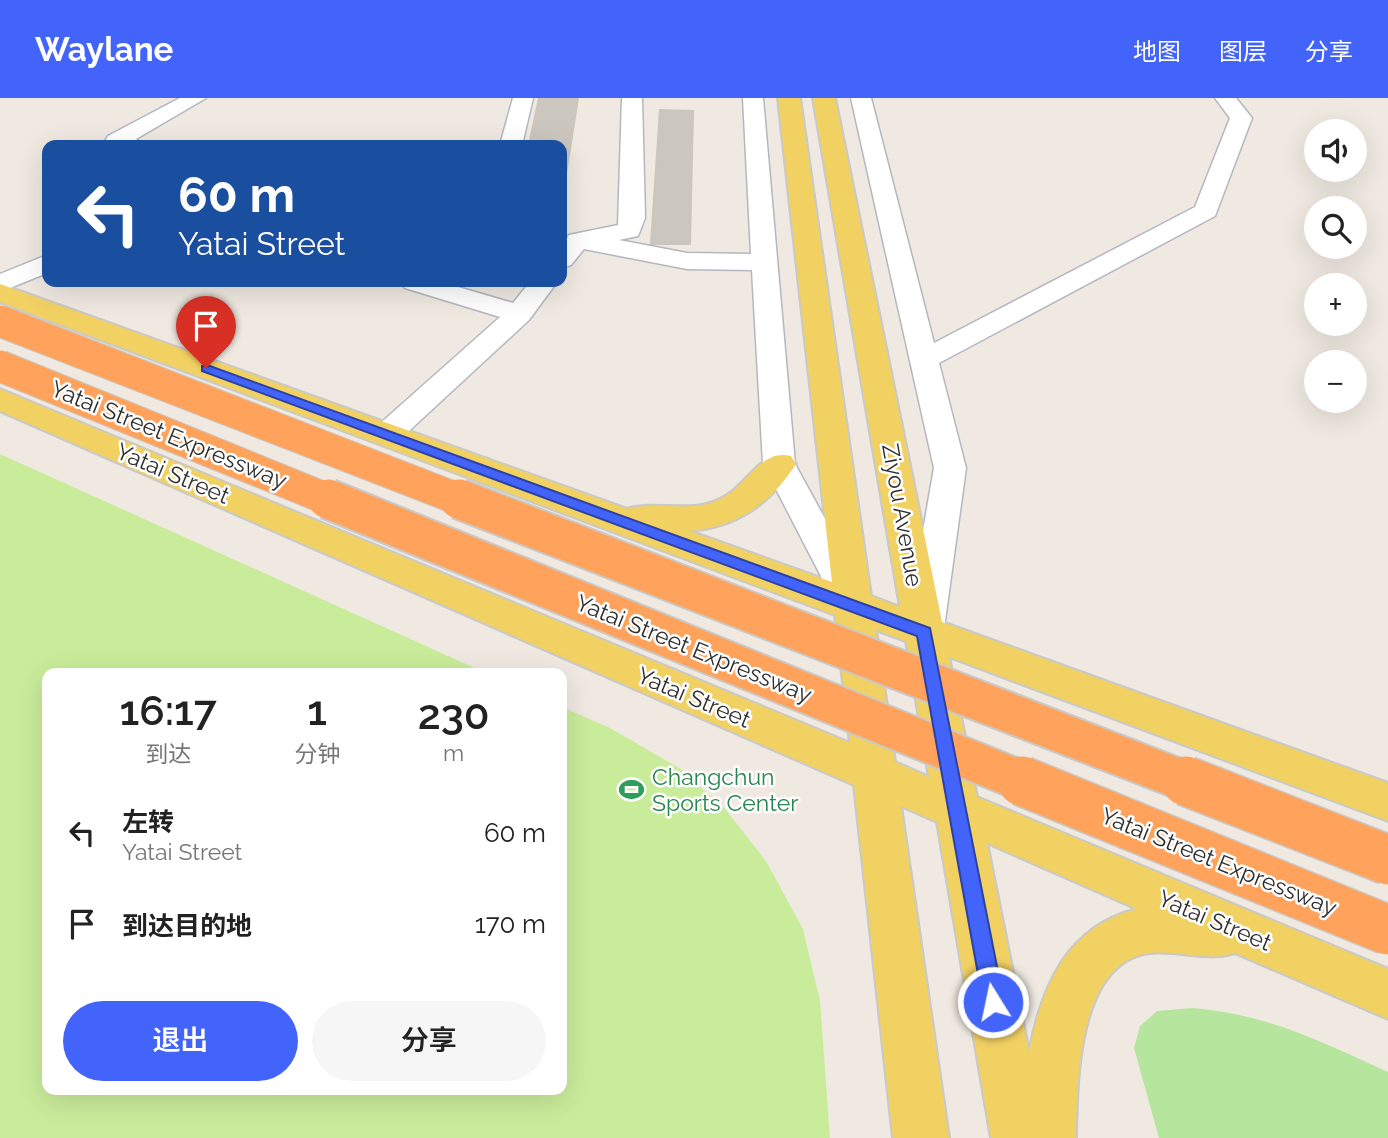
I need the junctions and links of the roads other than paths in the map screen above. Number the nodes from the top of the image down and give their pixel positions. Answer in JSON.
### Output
{"nodes":[{"id":1,"x":197,"y":98,"type":"edge"},
{"id":2,"x":523,"y":98,"type":"edge"},
{"id":3,"x":632,"y":98,"type":"edge"},
{"id":4,"x":753,"y":98,"type":"edge"},
{"id":5,"x":789,"y":98,"type":"edge"},
{"id":6,"x":824,"y":98,"type":"edge"},
{"id":7,"x":861,"y":98,"type":"edge"},
{"id":8,"x":1233,"y":108,"type":"edge"},
{"id":9,"x":118,"y":140,"type":"edge"},
{"id":10,"x":512,"y":140,"type":"edge"},
{"id":11,"x":570,"y":239,"type":"edge"},
{"id":12,"x":764,"y":262,"type":"junction"},
{"id":13,"x":42,"y":265,"type":"edge"},
{"id":14,"x":0,"y":284,"type":"edge"},
{"id":15,"x":430,"y":287,"type":"edge"},
{"id":16,"x":540,"y":287,"type":"edge"},
{"id":17,"x":0,"y":292,"type":"edge"},
{"id":18,"x":519,"y":314,"type":"junction"},
{"id":19,"x":0,"y":321,"type":"edge"},
{"id":20,"x":924,"y":360,"type":"junction"},
{"id":21,"x":0,"y":366,"type":"edge"},
{"id":22,"x":0,"y":399,"type":"edge"},
{"id":23,"x":386,"y":435,"type":"junction"},
{"id":24,"x":779,"y":464,"type":"junction"},
{"id":25,"x":609,"y":517,"type":"junction"},
{"id":26,"x":855,"y":607,"type":"junction"},
{"id":27,"x":925,"y":632,"type":"junction"},
{"id":28,"x":876,"y":775,"type":"junction"},
{"id":29,"x":1388,"y":802,"type":"edge"},
{"id":30,"x":958,"y":810,"type":"junction"},
{"id":31,"x":1388,"y":860,"type":"edge"},
{"id":32,"x":1388,"y":930,"type":"edge"},
{"id":33,"x":1266,"y":941,"type":"junction"},
{"id":34,"x":1388,"y":994,"type":"edge"},
{"id":35,"x":921,"y":1138,"type":"edge"},
{"id":36,"x":1019,"y":1138,"type":"edge"},
{"id":37,"x":1048,"y":1138,"type":"edge"}],
"edges":[{"from":1,"to":9,"type":"street"},
{"from":2,"to":10,"type":"street"},
{"from":3,"to":11,"type":"street"},
{"from":4,"to":12,"type":"street"},
{"from":5,"to":26,"type":"main road"},
{"from":6,"to":27,"type":"main road","name":"Ziyou Avenue"},
{"from":7,"to":20,"type":"street"},
{"from":8,"to":20,"type":"street"},
{"from":11,"to":12,"type":"street"},
{"from":12,"to":24,"type":"street"},
{"from":13,"to":14,"type":"street"},
{"from":15,"to":18,"type":"street"},
{"from":16,"to":18,"type":"street"},
{"from":17,"to":23,"type":"main road"},
{"from":18,"to":23,"type":"street"},
{"from":19,"to":31,"type":"highway","name":"Yatai Street Expressway","bridge":true},
{"from":20,"to":27,"type":"street"},
{"from":21,"to":32,"type":"highway","name":"Yatai Street Expressway","bridge":true},
{"from":22,"to":28,"type":"main road","name":"Yatai Street"},
{"from":23,"to":25,"type":"main road"},
{"from":24,"to":25,"type":"main road"},
{"from":24,"to":26,"type":"street"},
{"from":25,"to":26,"type":"main road"},
{"from":26,"to":27,"type":"main road"},
{"from":26,"to":28,"type":"main road"},
{"from":27,"to":29,"type":"main road"},
{"from":27,"to":30,"type":"main road","name":"Ziyou Avenue"},
{"from":28,"to":30,"type":"main road","name":"Yatai Street"},
{"from":28,"to":35,"type":"main road"},
{"from":30,"to":33,"type":"main road","name":"Yatai Street"},
{"from":30,"to":36,"type":"main road","name":"Ziyou Avenue"},
{"from":33,"to":34,"type":"main road","name":"Yatai Street"},
{"from":33,"to":37,"type":"main road"}]}
